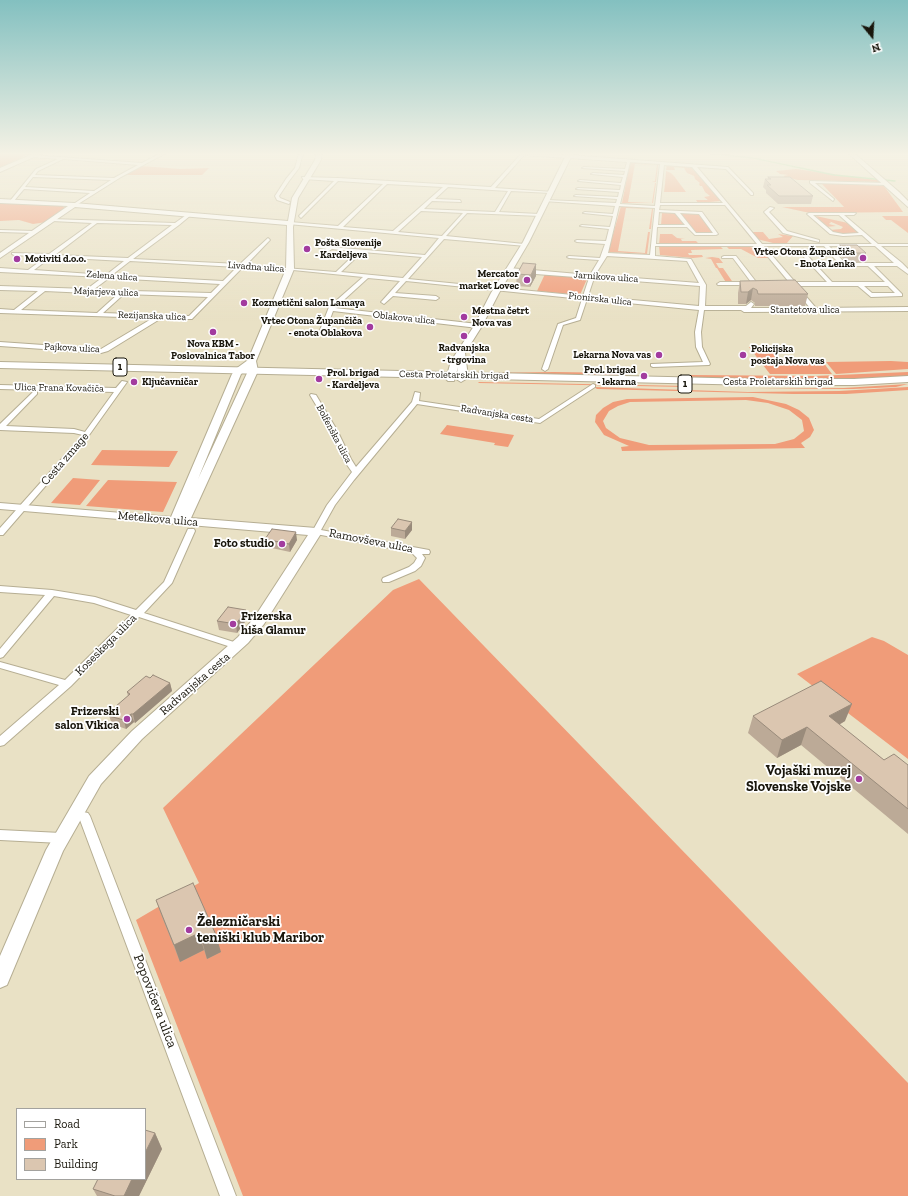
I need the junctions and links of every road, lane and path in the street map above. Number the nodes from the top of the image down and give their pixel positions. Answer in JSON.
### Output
{"nodes":[{"id":1,"x":68,"y":209,"type":"edge"},
{"id":2,"x":123,"y":209,"type":"edge"},
{"id":3,"x":288,"y":209,"type":"edge"},
{"id":4,"x":291,"y":209,"type":"edge"},
{"id":5,"x":309,"y":209,"type":"edge"},
{"id":6,"x":359,"y":209,"type":"edge"},
{"id":7,"x":498,"y":209,"type":"edge"},
{"id":8,"x":543,"y":209,"type":"edge"},
{"id":9,"x":618,"y":209,"type":"edge"},
{"id":10,"x":658,"y":209,"type":"edge"},
{"id":11,"x":665,"y":209,"type":"edge"},
{"id":12,"x":729,"y":209,"type":"edge"},
{"id":13,"x":771,"y":209,"type":"edge"},
{"id":14,"x":420,"y":210,"type":"joint"},
{"id":15,"x":467,"y":211,"type":"junction"},
{"id":16,"x":496,"y":212,"type":"junction"},
{"id":17,"x":677,"y":212,"type":"junction"},
{"id":18,"x":585,"y":213,"type":"dead end"},
{"id":19,"x":189,"y":214,"type":"junction"},
{"id":20,"x":840,"y":214,"type":"junction"},
{"id":21,"x":854,"y":214,"type":"dead end"},
{"id":22,"x":540,"y":215,"type":"junction"},
{"id":23,"x":616,"y":215,"type":"junction"},
{"id":24,"x":301,"y":217,"type":"dead end"},
{"id":25,"x":52,"y":220,"type":"junction"},
{"id":26,"x":97,"y":221,"type":"junction"},
{"id":27,"x":287,"y":222,"type":"junction"},
{"id":28,"x":177,"y":224,"type":"junction"},
{"id":29,"x":582,"y":226,"type":"dead end"},
{"id":30,"x":656,"y":226,"type":"junction"},
{"id":31,"x":687,"y":226,"type":"junction"},
{"id":32,"x":339,"y":228,"type":"junction"},
{"id":33,"x":612,"y":228,"type":"junction"},
{"id":34,"x":0,"y":230,"type":"edge"},
{"id":35,"x":34,"y":232,"type":"junction"},
{"id":36,"x":394,"y":233,"type":"junction"},
{"id":37,"x":863,"y":234,"type":"junction"},
{"id":38,"x":795,"y":235,"type":"junction"},
{"id":39,"x":444,"y":238,"type":"junction"},
{"id":40,"x":268,"y":239,"type":"dead end"},
{"id":41,"x":577,"y":241,"type":"dead end"},
{"id":42,"x":608,"y":243,"type":"junction"},
{"id":43,"x":788,"y":244,"type":"junction"},
{"id":44,"x":524,"y":245,"type":"junction"},
{"id":45,"x":653,"y":245,"type":"junction"},
{"id":46,"x":760,"y":245,"type":"junction"},
{"id":47,"x":825,"y":245,"type":"junction"},
{"id":48,"x":879,"y":245,"type":"junction"},
{"id":49,"x":908,"y":245,"type":"edge"},
{"id":50,"x":834,"y":246,"type":"junction"},
{"id":51,"x":321,"y":247,"type":"dead end"},
{"id":52,"x":331,"y":248,"type":"junction"},
{"id":53,"x":361,"y":250,"type":"junction"},
{"id":54,"x":14,"y":254,"type":"dead end"},
{"id":55,"x":605,"y":254,"type":"junction"},
{"id":56,"x":835,"y":254,"type":"junction"},
{"id":57,"x":321,"y":255,"type":"dead end"},
{"id":58,"x":0,"y":256,"type":"edge"},
{"id":59,"x":52,"y":256,"type":"junction"},
{"id":60,"x":425,"y":256,"type":"junction"},
{"id":61,"x":569,"y":257,"type":"dead end"},
{"id":62,"x":652,"y":257,"type":"junction"},
{"id":63,"x":724,"y":257,"type":"dead end"},
{"id":64,"x":130,"y":259,"type":"junction"},
{"id":65,"x":601,"y":259,"type":"junction"},
{"id":66,"x":844,"y":264,"type":"junction"},
{"id":67,"x":900,"y":264,"type":"junction"},
{"id":68,"x":813,"y":265,"type":"junction"},
{"id":69,"x":870,"y":265,"type":"junction"},
{"id":70,"x":242,"y":266,"type":"junction"},
{"id":71,"x":0,"y":270,"type":"edge"},
{"id":72,"x":287,"y":270,"type":"junction"},
{"id":73,"x":509,"y":270,"type":"junction"},
{"id":74,"x":30,"y":271,"type":"junction"},
{"id":75,"x":908,"y":272,"type":"edge"},
{"id":76,"x":337,"y":273,"type":"junction"},
{"id":77,"x":108,"y":276,"type":"junction"},
{"id":78,"x":367,"y":276,"type":"junction"},
{"id":79,"x":592,"y":276,"type":"junction"},
{"id":80,"x":404,"y":280,"type":"junction"},
{"id":81,"x":225,"y":283,"type":"junction"},
{"id":82,"x":720,"y":284,"type":"dead end"},
{"id":83,"x":755,"y":284,"type":"junction"},
{"id":84,"x":763,"y":284,"type":"edge"},
{"id":85,"x":778,"y":284,"type":"edge"},
{"id":86,"x":794,"y":284,"type":"junction"},
{"id":87,"x":831,"y":284,"type":"junction"},
{"id":88,"x":859,"y":284,"type":"junction"},
{"id":89,"x":889,"y":284,"type":"junction"},
{"id":90,"x":703,"y":285,"type":"junction"},
{"id":91,"x":0,"y":288,"type":"edge"},
{"id":92,"x":44,"y":289,"type":"junction"},
{"id":93,"x":498,"y":289,"type":"junction"},
{"id":94,"x":88,"y":291,"type":"junction"},
{"id":95,"x":123,"y":292,"type":"junction"},
{"id":96,"x":392,"y":294,"type":"junction"},
{"id":97,"x":211,"y":296,"type":"junction"},
{"id":98,"x":586,"y":297,"type":"junction"},
{"id":99,"x":436,"y":298,"type":"dead end"},
{"id":100,"x":384,"y":302,"type":"dead end"},
{"id":101,"x":751,"y":304,"type":"dead end"},
{"id":102,"x":331,"y":309,"type":"junction"},
{"id":103,"x":702,"y":309,"type":"junction"},
{"id":104,"x":908,"y":309,"type":"edge"},
{"id":105,"x":815,"y":310,"type":"junction"},
{"id":106,"x":0,"y":311,"type":"edge"},
{"id":107,"x":16,"y":311,"type":"junction"},
{"id":108,"x":99,"y":314,"type":"junction"},
{"id":109,"x":159,"y":317,"type":"junction"},
{"id":110,"x":478,"y":326,"type":"junction"},
{"id":111,"x":323,"y":330,"type":"dead end"},
{"id":112,"x":0,"y":344,"type":"edge"},
{"id":113,"x":0,"y":365,"type":"edge"},
{"id":114,"x":653,"y":365,"type":"dead end"},
{"id":115,"x":0,"y":369,"type":"edge"},
{"id":116,"x":252,"y":369,"type":"junction"},
{"id":117,"x":545,"y":369,"type":"dead end"},
{"id":118,"x":238,"y":372,"type":"junction"},
{"id":119,"x":457,"y":377,"type":"junction"},
{"id":120,"x":908,"y":379,"type":"edge"},
{"id":121,"x":124,"y":382,"type":"dead end"},
{"id":122,"x":908,"y":382,"type":"edge"},
{"id":123,"x":593,"y":386,"type":"dead end"},
{"id":124,"x":0,"y":387,"type":"edge"},
{"id":125,"x":119,"y":390,"type":"junction"},
{"id":126,"x":35,"y":393,"type":"dead end"},
{"id":127,"x":417,"y":393,"type":"dead end"},
{"id":128,"x":313,"y":395,"type":"dead end"},
{"id":129,"x":415,"y":402,"type":"junction"},
{"id":130,"x":0,"y":428,"type":"edge"},
{"id":131,"x":87,"y":434,"type":"junction"},
{"id":132,"x":356,"y":472,"type":"junction"},
{"id":133,"x":0,"y":506,"type":"edge"},
{"id":134,"x":22,"y":508,"type":"junction"},
{"id":135,"x":180,"y":520,"type":"junction"},
{"id":136,"x":192,"y":531,"type":"dead end"},
{"id":137,"x":316,"y":532,"type":"junction"},
{"id":138,"x":0,"y":533,"type":"edge"},
{"id":139,"x":414,"y":550,"type":"junction"},
{"id":140,"x":426,"y":552,"type":"dead end"},
{"id":141,"x":386,"y":580,"type":"dead end"},
{"id":142,"x":0,"y":589,"type":"edge"},
{"id":143,"x":52,"y":593,"type":"junction"},
{"id":144,"x":138,"y":613,"type":"junction"},
{"id":145,"x":237,"y":646,"type":"junction"},
{"id":146,"x":0,"y":655,"type":"edge"},
{"id":147,"x":0,"y":665,"type":"edge"},
{"id":148,"x":67,"y":684,"type":"junction"},
{"id":149,"x":0,"y":742,"type":"edge"},
{"id":150,"x":74,"y":815,"type":"junction"},
{"id":151,"x":0,"y":834,"type":"edge"},
{"id":152,"x":61,"y":838,"type":"junction"},
{"id":153,"x":0,"y":979,"type":"edge"},
{"id":154,"x":228,"y":1196,"type":"edge"}],
"edges":[{"from":1,"to":25,"type":"street"},
{"from":2,"to":19,"type":"street"},
{"from":3,"to":27,"type":"street"},
{"from":4,"to":27,"type":"street"},
{"from":5,"to":24,"type":"street"},
{"from":6,"to":32,"type":"street"},
{"from":7,"to":16,"type":"street"},
{"from":8,"to":22,"type":"street"},
{"from":9,"to":23,"type":"street"},
{"from":10,"to":30,"type":"street"},
{"from":11,"to":17,"type":"street"},
{"from":12,"to":46,"type":"street"},
{"from":13,"to":38,"type":"street"},
{"from":14,"to":15,"type":"street"},
{"from":14,"to":36,"type":"street"},
{"from":15,"to":16,"type":"street"},
{"from":15,"to":39,"type":"street"},
{"from":16,"to":22,"type":"street"},
{"from":17,"to":31,"type":"street"},
{"from":17,"to":31,"type":"street"},
{"from":18,"to":23,"type":"street"},
{"from":19,"to":27,"type":"street"},
{"from":19,"to":28,"type":"street"},
{"from":20,"to":21,"type":"street"},
{"from":20,"to":37,"type":"street"},
{"from":20,"to":37,"type":"street"},
{"from":22,"to":44,"type":"street"},
{"from":23,"to":33,"type":"street"},
{"from":25,"to":26,"type":"street"},
{"from":25,"to":35,"type":"street"},
{"from":26,"to":28,"type":"street"},
{"from":26,"to":59,"type":"street"},
{"from":27,"to":32,"type":"street"},
{"from":27,"to":72,"type":"street"},
{"from":28,"to":64,"type":"street"},
{"from":29,"to":33,"type":"street"},
{"from":30,"to":31,"type":"street"},
{"from":30,"to":45,"type":"street"},
{"from":32,"to":36,"type":"street"},
{"from":33,"to":42,"type":"street"},
{"from":34,"to":35,"type":"street"},
{"from":35,"to":58,"type":"street"},
{"from":36,"to":39,"type":"street"},
{"from":37,"to":48,"type":"street"},
{"from":38,"to":43,"type":"street"},
{"from":38,"to":50,"type":"street"},
{"from":39,"to":44,"type":"street"},
{"from":39,"to":60,"type":"street"},
{"from":40,"to":70,"type":"street","name":"Rezijanska ulica"},
{"from":41,"to":42,"type":"street"},
{"from":42,"to":55,"type":"street"},
{"from":43,"to":46,"type":"street"},
{"from":43,"to":47,"type":"street"},
{"from":44,"to":73,"type":"street"},
{"from":45,"to":46,"type":"street"},
{"from":45,"to":62,"type":"street"},
{"from":46,"to":86,"type":"street"},
{"from":47,"to":50,"type":"street"},
{"from":47,"to":56,"type":"street"},
{"from":48,"to":49,"type":"street"},
{"from":48,"to":50,"type":"street"},
{"from":48,"to":67,"type":"street"},
{"from":51,"to":52,"type":"street"},
{"from":52,"to":53,"type":"street"},
{"from":52,"to":57,"type":"street"},
{"from":53,"to":60,"type":"street"},
{"from":53,"to":76,"type":"street"},
{"from":54,"to":59,"type":"street","name":"Livadna ulica"},
{"from":55,"to":62,"type":"street"},
{"from":55,"to":65,"type":"street"},
{"from":56,"to":66,"type":"street"},
{"from":56,"to":68,"type":"street"},
{"from":59,"to":64,"type":"street","name":"Livadna ulica"},
{"from":59,"to":74,"type":"street"},
{"from":60,"to":80,"type":"street"},
{"from":61,"to":65,"type":"street"},
{"from":62,"to":90,"type":"street"},
{"from":63,"to":83,"type":"street"},
{"from":64,"to":70,"type":"street","name":"Livadna ulica"},
{"from":64,"to":77,"type":"street"},
{"from":65,"to":79,"type":"street"},
{"from":66,"to":68,"type":"street"},
{"from":66,"to":69,"type":"street"},
{"from":67,"to":69,"type":"street"},
{"from":67,"to":75,"type":"street"},
{"from":68,"to":87,"type":"street"},
{"from":69,"to":89,"type":"street"},
{"from":70,"to":72,"type":"street","name":"Livadna ulica"},
{"from":70,"to":81,"type":"street","name":"Rezijanska ulica"},
{"from":71,"to":74,"type":"street","name":"Zelena ulica"},
{"from":72,"to":76,"type":"street","name":"Livadna ulica"},
{"from":72,"to":116,"type":"street"},
{"from":73,"to":79,"type":"street","name":"Jarnikova ulica"},
{"from":73,"to":93,"type":"street"},
{"from":74,"to":77,"type":"street","name":"Zelena ulica"},
{"from":76,"to":78,"type":"street","name":"Livadna ulica"},
{"from":77,"to":81,"type":"street","name":"Zelena ulica"},
{"from":77,"to":94,"type":"street"},
{"from":78,"to":80,"type":"street","name":"Livadna ulica"},
{"from":78,"to":102,"type":"street"},
{"from":79,"to":90,"type":"street","name":"Jarnikova ulica"},
{"from":79,"to":98,"type":"street"},
{"from":80,"to":93,"type":"street","name":"Livadna ulica"},
{"from":80,"to":96,"type":"street"},
{"from":81,"to":97,"type":"street","name":"Rezijanska ulica"},
{"from":82,"to":83,"type":"street"},
{"from":83,"to":84,"type":"street"},
{"from":85,"to":86,"type":"street"},
{"from":86,"to":87,"type":"street"},
{"from":86,"to":105,"type":"street"},
{"from":87,"to":88,"type":"street"},
{"from":88,"to":89,"type":"street"},
{"from":88,"to":89,"type":"street"},
{"from":90,"to":103,"type":"street"},
{"from":91,"to":92,"type":"street","name":"Majarjeva ulica"},
{"from":92,"to":94,"type":"street","name":"Majarjeva ulica"},
{"from":92,"to":107,"type":"street"},
{"from":93,"to":98,"type":"street","name":"Pionirska ulica"},
{"from":93,"to":110,"type":"street"},
{"from":94,"to":95,"type":"street","name":"Majarjeva ulica"},
{"from":95,"to":97,"type":"street","name":"Majarjeva ulica"},
{"from":95,"to":108,"type":"street","name":"Rezijanska ulica"},
{"from":96,"to":99,"type":"street"},
{"from":96,"to":100,"type":"street"},
{"from":97,"to":109,"type":"street","name":"Rezijanska ulica"},
{"from":98,"to":103,"type":"street","name":"Pionirska ulica"},
{"from":98,"to":117,"type":"street"},
{"from":101,"to":103,"type":"street"},
{"from":102,"to":110,"type":"street","name":"Oblakova ulica"},
{"from":102,"to":111,"type":"street"},
{"from":103,"to":105,"type":"street","name":"Stantetova ulica"},
{"from":103,"to":114,"type":"street"},
{"from":104,"to":105,"type":"street","name":"Stantetova ulica"},
{"from":106,"to":107,"type":"street","name":"Rezijanska ulica"},
{"from":107,"to":108,"type":"street","name":"Rezijanska ulica"},
{"from":108,"to":109,"type":"street","name":"Rezijanska ulica"},
{"from":109,"to":112,"type":"street","name":"Pajkova ulica"},
{"from":110,"to":119,"type":"street"},
{"from":113,"to":118,"type":"main road","name":"Cesta Proletarskih brigad","number":"1"},
{"from":115,"to":118,"type":"main road","name":"Cesta Proletarskih brigad","number":"1"},
{"from":116,"to":118,"type":"main road","name":"Cesta Proletarskih brigad","number":"1"},
{"from":116,"to":119,"type":"main road","name":"Cesta Proletarskih brigad","number":"1"},
{"from":116,"to":135,"type":"street"},
{"from":118,"to":135,"type":"street"},
{"from":119,"to":120,"type":"main road","name":"Cesta Proletarskih brigad","number":"1"},
{"from":119,"to":122,"type":"main road","name":"Cesta Proletarskih brigad","number":"1"},
{"from":121,"to":125,"type":"street","name":"Cesta zmage"},
{"from":123,"to":129,"type":"street","name":"Radvanjska cesta"},
{"from":124,"to":125,"type":"street","name":"Ulica Frana Kovačiča"},
{"from":125,"to":131,"type":"street","name":"Cesta zmage"},
{"from":126,"to":130,"type":"street"},
{"from":127,"to":129,"type":"street","name":"Radvanjska cesta"},
{"from":128,"to":132,"type":"street","name":"Bolfenška ulica"},
{"from":129,"to":132,"type":"street","name":"Radvanjska cesta"},
{"from":130,"to":131,"type":"street"},
{"from":131,"to":134,"type":"street","name":"Cesta zmage"},
{"from":132,"to":137,"type":"street","name":"Radvanjska cesta"},
{"from":133,"to":134,"type":"street","name":"Metelkova ulica"},
{"from":134,"to":135,"type":"street","name":"Metelkova ulica"},
{"from":134,"to":138,"type":"street","name":"Cesta zmage"},
{"from":135,"to":137,"type":"street","name":"Metelkova ulica"},
{"from":136,"to":144,"type":"street","name":"Koseskega ulica"},
{"from":137,"to":139,"type":"street","name":"Ramovševa ulica"},
{"from":137,"to":145,"type":"street","name":"Radvanjska cesta"},
{"from":139,"to":140,"type":"street","name":"Ramovševa ulica"},
{"from":139,"to":141,"type":"street"},
{"from":142,"to":143,"type":"street"},
{"from":143,"to":144,"type":"street"},
{"from":143,"to":146,"type":"street"},
{"from":144,"to":145,"type":"street"},
{"from":144,"to":148,"type":"street","name":"Koseskega ulica"},
{"from":145,"to":150,"type":"street","name":"Radvanjska cesta"},
{"from":147,"to":148,"type":"street"},
{"from":148,"to":149,"type":"street","name":"Koseskega ulica"},
{"from":150,"to":152,"type":"street","name":"Radvanjska cesta"},
{"from":150,"to":154,"type":"street","name":"Popovičeva ulica"},
{"from":151,"to":152,"type":"street"},
{"from":152,"to":153,"type":"street","name":"Radvanjska cesta"}]}
